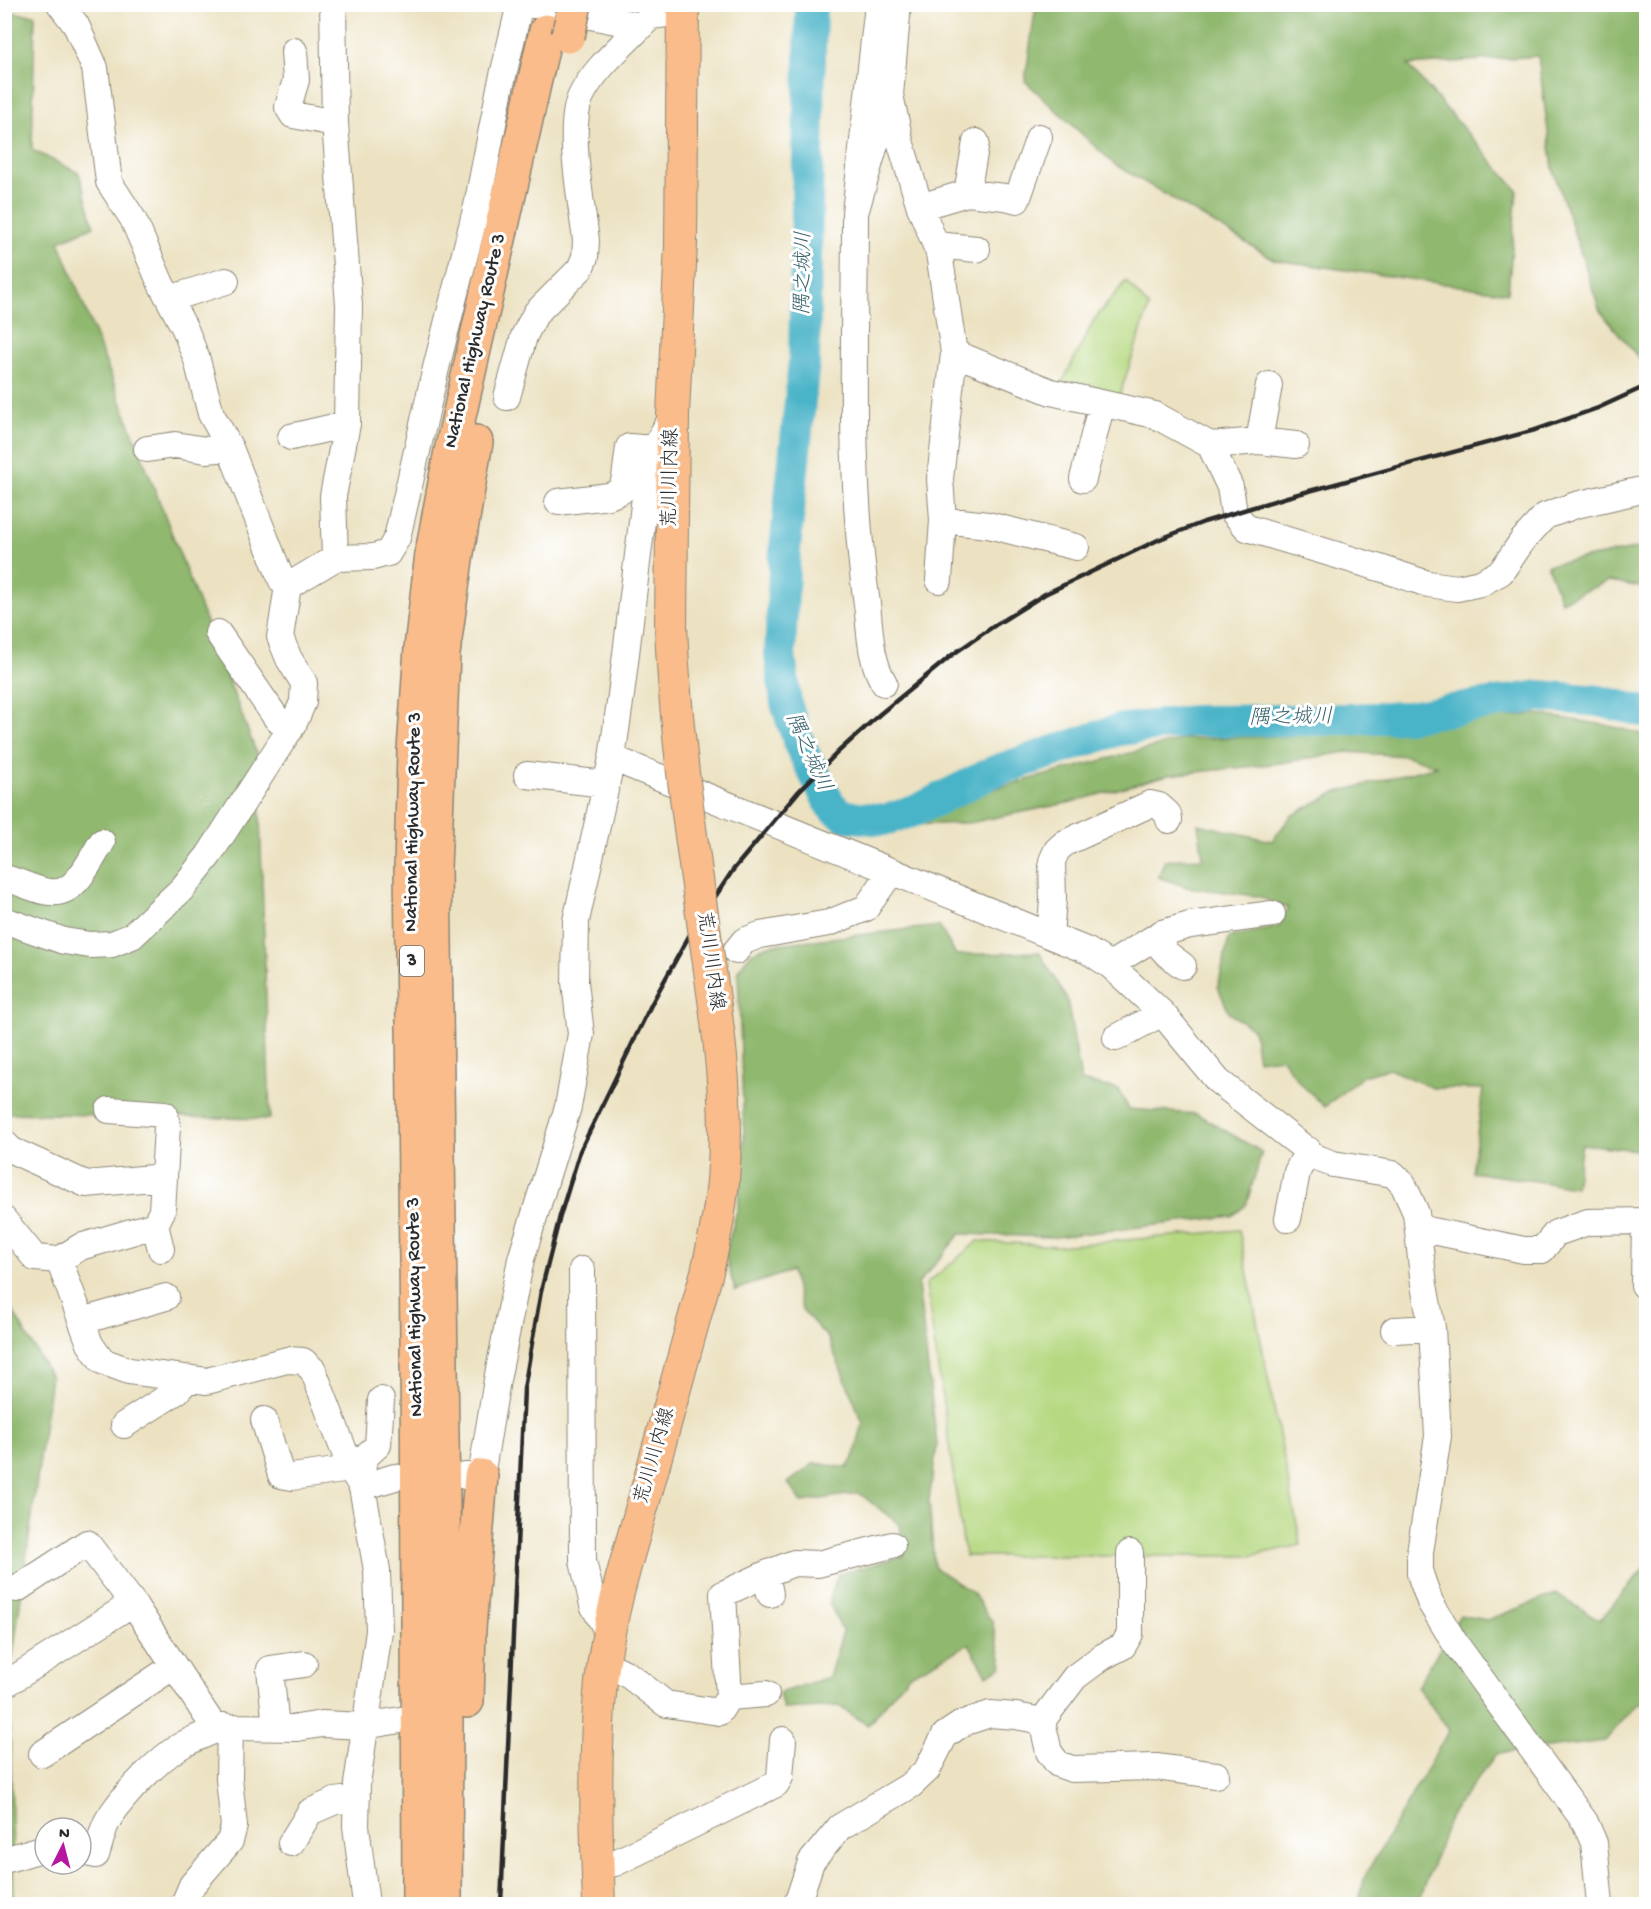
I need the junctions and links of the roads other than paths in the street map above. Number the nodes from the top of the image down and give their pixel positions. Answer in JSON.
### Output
{"nodes":[{"id":1,"x":60,"y":4,"type":"edge"},
{"id":2,"x":333,"y":4,"type":"edge"},
{"id":3,"x":520,"y":4,"type":"edge"},
{"id":4,"x":575,"y":4,"type":"edge"},
{"id":5,"x":878,"y":4,"type":"edge"},
{"id":6,"x":898,"y":4,"type":"edge"},
{"id":7,"x":683,"y":8,"type":"edge"},
{"id":8,"x":549,"y":19,"type":"edge"},
{"id":9,"x":641,"y":26,"type":"junction"},
{"id":10,"x":294,"y":51,"type":"dead end"},
{"id":11,"x":890,"y":95,"type":"junction"},
{"id":12,"x":335,"y":123,"type":"junction"},
{"id":13,"x":1039,"y":137,"type":"dead end"},
{"id":14,"x":976,"y":142,"type":"dead end"},
{"id":15,"x":870,"y":164,"type":"junction"},
{"id":16,"x":908,"y":169,"type":"junction"},
{"id":17,"x":967,"y":193,"type":"junction"},
{"id":18,"x":920,"y":207,"type":"junction"},
{"id":19,"x":855,"y":213,"type":"junction"},
{"id":20,"x":936,"y":245,"type":"junction"},
{"id":21,"x":977,"y":249,"type":"dead end"},
{"id":22,"x":226,"y":281,"type":"dead end"},
{"id":23,"x":169,"y":299,"type":"junction"},
{"id":24,"x":954,"y":352,"type":"junction"},
{"id":25,"x":1269,"y":385,"type":"dead end"},
{"id":26,"x":507,"y":397,"type":"dead end"},
{"id":27,"x":1102,"y":403,"type":"junction"},
{"id":28,"x":673,"y":415,"type":"junction"},
{"id":29,"x":347,"y":424,"type":"junction"},
{"id":30,"x":291,"y":437,"type":"dead end"},
{"id":31,"x":1259,"y":441,"type":"junction"},
{"id":32,"x":1210,"y":445,"type":"junction"},
{"id":33,"x":1296,"y":445,"type":"dead end"},
{"id":34,"x":230,"y":448,"type":"junction"},
{"id":35,"x":147,"y":449,"type":"dead end"},
{"id":36,"x":654,"y":449,"type":"junction"},
{"id":37,"x":1083,"y":479,"type":"dead end"},
{"id":38,"x":1647,"y":489,"type":"edge"},
{"id":39,"x":558,"y":502,"type":"dead end"},
{"id":40,"x":943,"y":520,"type":"junction"},
{"id":41,"x":1076,"y":547,"type":"dead end"},
{"id":42,"x":335,"y":558,"type":"junction"},
{"id":43,"x":939,"y":580,"type":"dead end"},
{"id":44,"x":288,"y":586,"type":"junction"},
{"id":45,"x":218,"y":633,"type":"dead end"},
{"id":46,"x":884,"y":683,"type":"dead end"},
{"id":47,"x":290,"y":730,"type":"junction"},
{"id":48,"x":612,"y":758,"type":"junction"},
{"id":49,"x":527,"y":775,"type":"dead end"},
{"id":50,"x":605,"y":784,"type":"junction"},
{"id":51,"x":1169,"y":820,"type":"dead end"},
{"id":52,"x":102,"y":842,"type":"dead end"},
{"id":53,"x":892,"y":871,"type":"junction"},
{"id":54,"x":4,"y":878,"type":"edge"},
{"id":55,"x":1272,"y":914,"type":"dead end"},
{"id":56,"x":4,"y":920,"type":"edge"},
{"id":57,"x":1050,"y":935,"type":"junction"},
{"id":58,"x":1153,"y":939,"type":"junction"},
{"id":59,"x":736,"y":951,"type":"dead end"},
{"id":60,"x":1110,"y":965,"type":"junction"},
{"id":61,"x":1183,"y":966,"type":"dead end"},
{"id":62,"x":1162,"y":1013,"type":"junction"},
{"id":63,"x":1116,"y":1038,"type":"dead end"},
{"id":64,"x":109,"y":1110,"type":"dead end"},
{"id":65,"x":4,"y":1143,"type":"edge"},
{"id":66,"x":1308,"y":1150,"type":"junction"},
{"id":67,"x":164,"y":1177,"type":"junction"},
{"id":68,"x":1288,"y":1219,"type":"dead end"},
{"id":69,"x":4,"y":1220,"type":"edge"},
{"id":70,"x":1646,"y":1221,"type":"edge"},
{"id":71,"x":1418,"y":1228,"type":"junction"},
{"id":72,"x":59,"y":1260,"type":"junction"},
{"id":73,"x":582,"y":1269,"type":"dead end"},
{"id":74,"x":1644,"y":1285,"type":"dead end"},
{"id":75,"x":166,"y":1297,"type":"dead end"},
{"id":76,"x":82,"y":1321,"type":"junction"},
{"id":77,"x":1432,"y":1328,"type":"junction"},
{"id":78,"x":1394,"y":1330,"type":"dead end"},
{"id":79,"x":187,"y":1380,"type":"junction"},
{"id":80,"x":381,"y":1400,"type":"dead end"},
{"id":81,"x":264,"y":1420,"type":"dead end"},
{"id":82,"x":124,"y":1425,"type":"dead end"},
{"id":83,"x":473,"y":1476,"type":"joint"},
{"id":84,"x":395,"y":1477,"type":"dead end"},
{"id":85,"x":357,"y":1478,"type":"junction"},
{"id":86,"x":892,"y":1545,"type":"dead end"},
{"id":87,"x":1130,"y":1553,"type":"dead end"},
{"id":88,"x":17,"y":1589,"type":"dead end"},
{"id":89,"x":133,"y":1603,"type":"junction"},
{"id":90,"x":607,"y":1649,"type":"junction"},
{"id":91,"x":304,"y":1664,"type":"dead end"},
{"id":92,"x":174,"y":1666,"type":"junction"},
{"id":93,"x":9,"y":1682,"type":"dead end"},
{"id":94,"x":766,"y":1694,"type":"dead end"},
{"id":95,"x":729,"y":1697,"type":"junction"},
{"id":96,"x":432,"y":1716,"type":"junction"},
{"id":97,"x":1042,"y":1721,"type":"junction"},
{"id":98,"x":226,"y":1726,"type":"junction"},
{"id":99,"x":364,"y":1726,"type":"junction"},
{"id":100,"x":276,"y":1727,"type":"junction"},
{"id":101,"x":783,"y":1740,"type":"dead end"},
{"id":102,"x":42,"y":1754,"type":"dead end"},
{"id":103,"x":1216,"y":1775,"type":"dead end"},
{"id":104,"x":357,"y":1798,"type":"junction"},
{"id":105,"x":291,"y":1843,"type":"dead end"},
{"id":106,"x":33,"y":1852,"type":"edge"},
{"id":107,"x":93,"y":1854,"type":"edge"},
{"id":108,"x":4,"y":1860,"type":"edge"},
{"id":109,"x":597,"y":1866,"type":"junction"},
{"id":110,"x":183,"y":1905,"type":"edge"},
{"id":111,"x":366,"y":1905,"type":"edge"},
{"id":112,"x":419,"y":1905,"type":"edge"},
{"id":113,"x":445,"y":1905,"type":"edge"},
{"id":114,"x":462,"y":1905,"type":"edge"},
{"id":115,"x":599,"y":1905,"type":"edge"},
{"id":116,"x":797,"y":1905,"type":"edge"},
{"id":117,"x":1600,"y":1905,"type":"edge"}],
"edges":[{"from":1,"to":23,"type":"street"},
{"from":2,"to":12,"type":"street"},
{"from":3,"to":42,"type":"street"},
{"from":4,"to":8,"type":"highway","name":"National Highway Route 3","number":"3","bridge":true},
{"from":5,"to":19,"type":"street"},
{"from":6,"to":11,"type":"street"},
{"from":7,"to":9,"type":"street"},
{"from":7,"to":28,"type":"main road","name":"荒川川内線"},
{"from":8,"to":9,"type":"street"},
{"from":8,"to":96,"type":"highway","name":"National Highway Route 3","number":"3"},
{"from":9,"to":26,"type":"street"},
{"from":10,"to":12,"type":"street"},
{"from":11,"to":15,"type":"street"},
{"from":11,"to":16,"type":"street"},
{"from":12,"to":29,"type":"street"},
{"from":13,"to":17,"type":"street"},
{"from":14,"to":17,"type":"street"},
{"from":15,"to":16,"type":"street"},
{"from":15,"to":19,"type":"street"},
{"from":16,"to":18,"type":"street"},
{"from":17,"to":18,"type":"street"},
{"from":18,"to":20,"type":"street"},
{"from":19,"to":46,"type":"street"},
{"from":20,"to":21,"type":"street"},
{"from":20,"to":24,"type":"street"},
{"from":22,"to":23,"type":"street"},
{"from":23,"to":34,"type":"street"},
{"from":24,"to":27,"type":"street"},
{"from":24,"to":40,"type":"street"},
{"from":25,"to":31,"type":"street"},
{"from":27,"to":32,"type":"street"},
{"from":27,"to":37,"type":"street"},
{"from":28,"to":36,"type":"street"},
{"from":28,"to":90,"type":"main road","name":"荒川川内線","bridge":true},
{"from":29,"to":30,"type":"street"},
{"from":29,"to":42,"type":"street"},
{"from":31,"to":32,"type":"street"},
{"from":31,"to":33,"type":"street"},
{"from":32,"to":38,"type":"street"},
{"from":34,"to":35,"type":"street"},
{"from":34,"to":44,"type":"street"},
{"from":36,"to":39,"type":"street"},
{"from":36,"to":48,"type":"street"},
{"from":40,"to":41,"type":"street"},
{"from":40,"to":43,"type":"street"},
{"from":42,"to":44,"type":"street"},
{"from":44,"to":47,"type":"street"},
{"from":45,"to":47,"type":"street"},
{"from":47,"to":56,"type":"street"},
{"from":48,"to":50,"type":"street"},
{"from":48,"to":53,"type":"street"},
{"from":49,"to":50,"type":"street"},
{"from":50,"to":83,"type":"street"},
{"from":51,"to":57,"type":"street"},
{"from":52,"to":54,"type":"street"},
{"from":53,"to":57,"type":"street"},
{"from":53,"to":59,"type":"street"},
{"from":55,"to":58,"type":"street"},
{"from":57,"to":60,"type":"street"},
{"from":58,"to":60,"type":"street"},
{"from":58,"to":61,"type":"street"},
{"from":60,"to":62,"type":"street"},
{"from":62,"to":63,"type":"street"},
{"from":62,"to":66,"type":"street"},
{"from":64,"to":67,"type":"street"},
{"from":65,"to":67,"type":"street"},
{"from":66,"to":68,"type":"street"},
{"from":66,"to":71,"type":"street"},
{"from":67,"to":72,"type":"street"},
{"from":69,"to":72,"type":"street"},
{"from":70,"to":71,"type":"street"},
{"from":70,"to":74,"type":"street"},
{"from":71,"to":77,"type":"street"},
{"from":72,"to":76,"type":"street"},
{"from":73,"to":90,"type":"street"},
{"from":75,"to":76,"type":"street"},
{"from":76,"to":79,"type":"street"},
{"from":77,"to":78,"type":"street"},
{"from":77,"to":117,"type":"street"},
{"from":79,"to":82,"type":"street"},
{"from":79,"to":85,"type":"street"},
{"from":80,"to":85,"type":"street"},
{"from":81,"to":85,"type":"street"},
{"from":83,"to":114,"type":"highway"},
{"from":84,"to":85,"type":"street"},
{"from":85,"to":99,"type":"street"},
{"from":86,"to":95,"type":"street"},
{"from":87,"to":97,"type":"street"},
{"from":88,"to":89,"type":"street"},
{"from":89,"to":92,"type":"street"},
{"from":89,"to":93,"type":"street"},
{"from":90,"to":95,"type":"street"},
{"from":90,"to":109,"type":"main road","name":"荒川川内線"},
{"from":91,"to":100,"type":"street"},
{"from":92,"to":98,"type":"street"},
{"from":92,"to":102,"type":"street"},
{"from":94,"to":95,"type":"street"},
{"from":96,"to":99,"type":"street"},
{"from":96,"to":112,"type":"highway","name":"National Highway Route 3","number":"3"},
{"from":96,"to":113,"type":"highway","name":"National Highway Route 3","number":"3"},
{"from":97,"to":103,"type":"street"},
{"from":97,"to":116,"type":"street"},
{"from":98,"to":100,"type":"street"},
{"from":98,"to":107,"type":"street"},
{"from":98,"to":110,"type":"street"},
{"from":99,"to":100,"type":"street"},
{"from":99,"to":104,"type":"street"},
{"from":101,"to":109,"type":"street"},
{"from":104,"to":105,"type":"street"},
{"from":104,"to":111,"type":"street"},
{"from":106,"to":108,"type":"street"},
{"from":109,"to":115,"type":"main road","name":"荒川川内線"}]}
